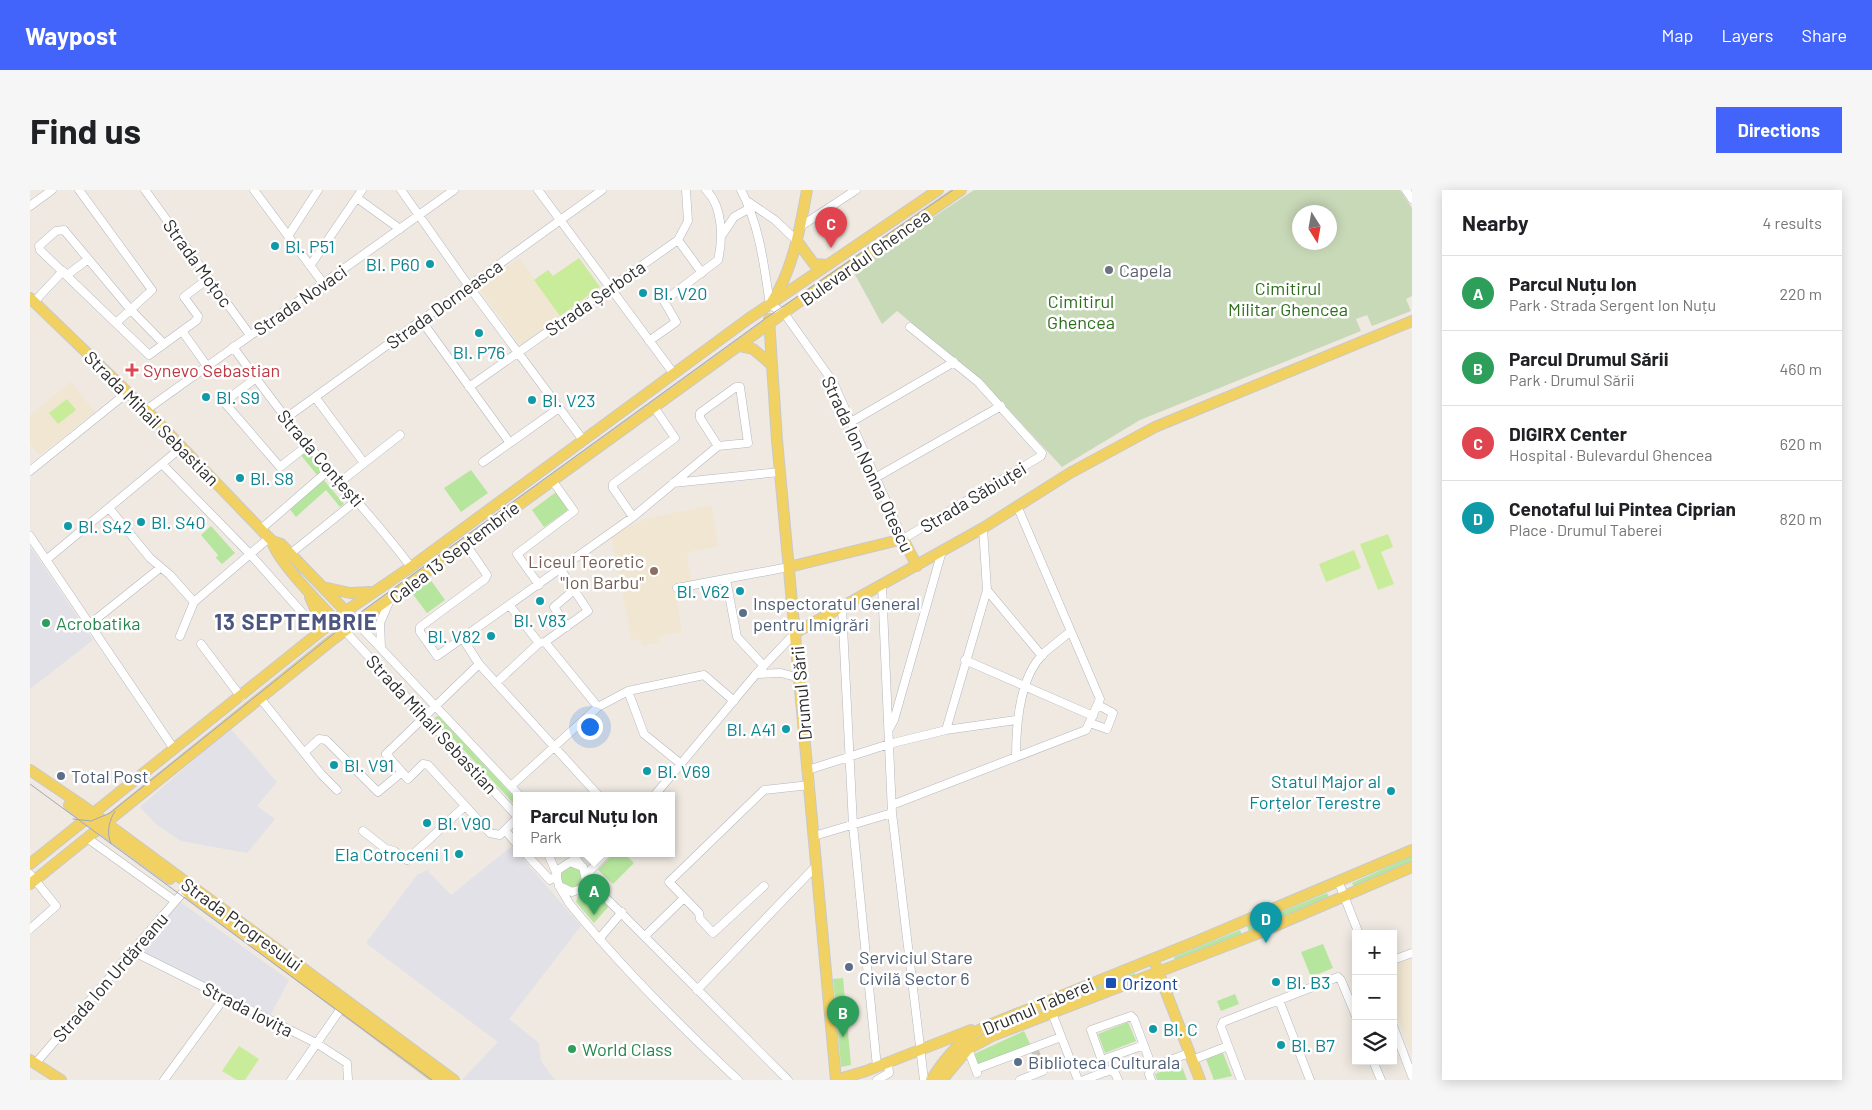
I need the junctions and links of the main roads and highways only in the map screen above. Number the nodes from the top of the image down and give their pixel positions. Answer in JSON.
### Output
{"nodes":[{"id":1,"x":807,"y":190,"type":"edge"},
{"id":2,"x":938,"y":190,"type":"edge"},
{"id":3,"x":961,"y":190,"type":"edge"},
{"id":4,"x":797,"y":241,"type":"junction"},
{"id":5,"x":829,"y":265,"type":"junction"},
{"id":6,"x":32,"y":300,"type":"edge"},
{"id":7,"x":770,"y":305,"type":"junction"},
{"id":8,"x":1412,"y":321,"type":"edge"},
{"id":9,"x":769,"y":324,"type":"junction"},
{"id":10,"x":739,"y":346,"type":"junction"},
{"id":11,"x":772,"y":365,"type":"junction"},
{"id":12,"x":270,"y":539,"type":"junction"},
{"id":13,"x":917,"y":566,"type":"junction"},
{"id":14,"x":789,"y":567,"type":"junction"},
{"id":15,"x":318,"y":584,"type":"junction"},
{"id":16,"x":304,"y":588,"type":"junction"},
{"id":17,"x":374,"y":591,"type":"junction"},
{"id":18,"x":346,"y":611,"type":"junction"},
{"id":19,"x":335,"y":619,"type":"junction"},
{"id":20,"x":357,"y":623,"type":"junction"},
{"id":21,"x":321,"y":631,"type":"junction"},
{"id":22,"x":345,"y":631,"type":"junction"},
{"id":23,"x":796,"y":634,"type":"junction"},
{"id":24,"x":30,"y":770,"type":"edge"},
{"id":25,"x":30,"y":778,"type":"edge"},
{"id":26,"x":90,"y":816,"type":"junction"},
{"id":27,"x":103,"y":825,"type":"junction"},
{"id":28,"x":1412,"y":850,"type":"edge"},
{"id":29,"x":30,"y":864,"type":"edge"},
{"id":30,"x":1412,"y":867,"type":"edge"},
{"id":31,"x":32,"y":880,"type":"edge"},
{"id":32,"x":1153,"y":959,"type":"junction"},
{"id":33,"x":1158,"y":972,"type":"junction"},
{"id":34,"x":1060,"y":996,"type":"junction"},
{"id":35,"x":344,"y":1004,"type":"junction"},
{"id":36,"x":1065,"y":1008,"type":"junction"},
{"id":37,"x":1007,"y":1016,"type":"junction"},
{"id":38,"x":950,"y":1051,"type":"junction"},
{"id":39,"x":964,"y":1052,"type":"junction"},
{"id":40,"x":919,"y":1053,"type":"junction"},
{"id":41,"x":32,"y":1062,"type":"edge"},
{"id":42,"x":860,"y":1077,"type":"edge"},
{"id":43,"x":61,"y":1080,"type":"edge"},
{"id":44,"x":440,"y":1080,"type":"edge"},
{"id":45,"x":454,"y":1080,"type":"edge"},
{"id":46,"x":836,"y":1080,"type":"edge"},
{"id":47,"x":930,"y":1080,"type":"edge"},
{"id":48,"x":942,"y":1080,"type":"edge"},
{"id":49,"x":1200,"y":1080,"type":"edge"}],
"edges":[{"from":1,"to":4,"type":"main road"},
{"from":2,"to":5,"type":"main road","name":"Bulevardul Ghencea"},
{"from":3,"to":9,"type":"main road","name":"Bulevardul Ghencea"},
{"from":4,"to":5,"type":"main road"},
{"from":4,"to":7,"type":"main road"},
{"from":5,"to":7,"type":"main road","name":"Bulevardul Ghencea"},
{"from":6,"to":12,"type":"main road","name":"Strada Mihail Sebastian"},
{"from":7,"to":9,"type":"main road","name":"Drumul Sării"},
{"from":7,"to":17,"type":"main road","name":"Calea 13 Septembrie"},
{"from":8,"to":13,"type":"main road"},
{"from":9,"to":10,"type":"main road","name":"Calea 13 Septembrie"},
{"from":9,"to":11,"type":"main road","name":"Drumul Sării"},
{"from":10,"to":11,"type":"main road"},
{"from":10,"to":20,"type":"main road","name":"Calea 13 Septembrie"},
{"from":11,"to":14,"type":"main road","name":"Drumul Sării"},
{"from":12,"to":15,"type":"main road","name":"Strada Mihail Sebastian"},
{"from":12,"to":16,"type":"main road","name":"Strada Mihail Sebastian"},
{"from":13,"to":14,"type":"main road","name":"Strada Ion Nonna Otescu"},
{"from":13,"to":23,"type":"main road"},
{"from":14,"to":23,"type":"main road","name":"Drumul Sării"},
{"from":15,"to":17,"type":"main road"},
{"from":15,"to":18,"type":"main road","name":"Strada Mihail Sebastian"},
{"from":16,"to":19,"type":"main road","name":"Strada Mihail Sebastian"},
{"from":16,"to":21,"type":"main road"},
{"from":17,"to":18,"type":"main road","name":"Calea 13 Septembrie"},
{"from":18,"to":19,"type":"main road","name":"Calea 13 Septembrie"},
{"from":18,"to":20,"type":"main road","name":"Strada Mihail Sebastian"},
{"from":19,"to":21,"type":"main road","name":"Calea 13 Septembrie"},
{"from":19,"to":22,"type":"main road","name":"Strada Mihail Sebastian"},
{"from":20,"to":22,"type":"main road","name":"Calea 13 Septembrie"},
{"from":21,"to":26,"type":"main road","name":"Calea 13 Septembrie"},
{"from":22,"to":27,"type":"main road","name":"Calea 13 Septembrie"},
{"from":23,"to":46,"type":"main road","name":"Drumul Sării"},
{"from":24,"to":26,"type":"main road","name":"Strada Progresului"},
{"from":25,"to":26,"type":"main road","name":"Strada Progresului"},
{"from":26,"to":27,"type":"main road","name":"Strada Progresului"},
{"from":26,"to":29,"type":"main road","name":"Calea 13 Septembrie"},
{"from":27,"to":31,"type":"main road","name":"Calea 13 Septembrie"},
{"from":27,"to":35,"type":"main road","name":"Strada Progresului"},
{"from":28,"to":32,"type":"main road","name":"Drumul Taberei"},
{"from":30,"to":33,"type":"main road","name":"Drumul Taberei"},
{"from":32,"to":33,"type":"main road"},
{"from":32,"to":34,"type":"main road","name":"Drumul Taberei"},
{"from":33,"to":36,"type":"main road","name":"Drumul Taberei"},
{"from":33,"to":49,"type":"main road"},
{"from":34,"to":36,"type":"main road"},
{"from":34,"to":37,"type":"main road","name":"Drumul Taberei"},
{"from":35,"to":44,"type":"main road","name":"Strada Progresului"},
{"from":35,"to":45,"type":"main road","name":"Strada Progresului"},
{"from":36,"to":39,"type":"main road","name":"Drumul Taberei"},
{"from":37,"to":38,"type":"main road","name":"Drumul Taberei"},
{"from":37,"to":40,"type":"main road"},
{"from":38,"to":39,"type":"main road"},
{"from":38,"to":40,"type":"main road"},
{"from":38,"to":47,"type":"main road","name":"Drumul Taberei"},
{"from":39,"to":48,"type":"main road","name":"Drumul Taberei"},
{"from":40,"to":42,"type":"main road"},
{"from":41,"to":43,"type":"main road"},
{"from":42,"to":46,"type":"main road"}]}
